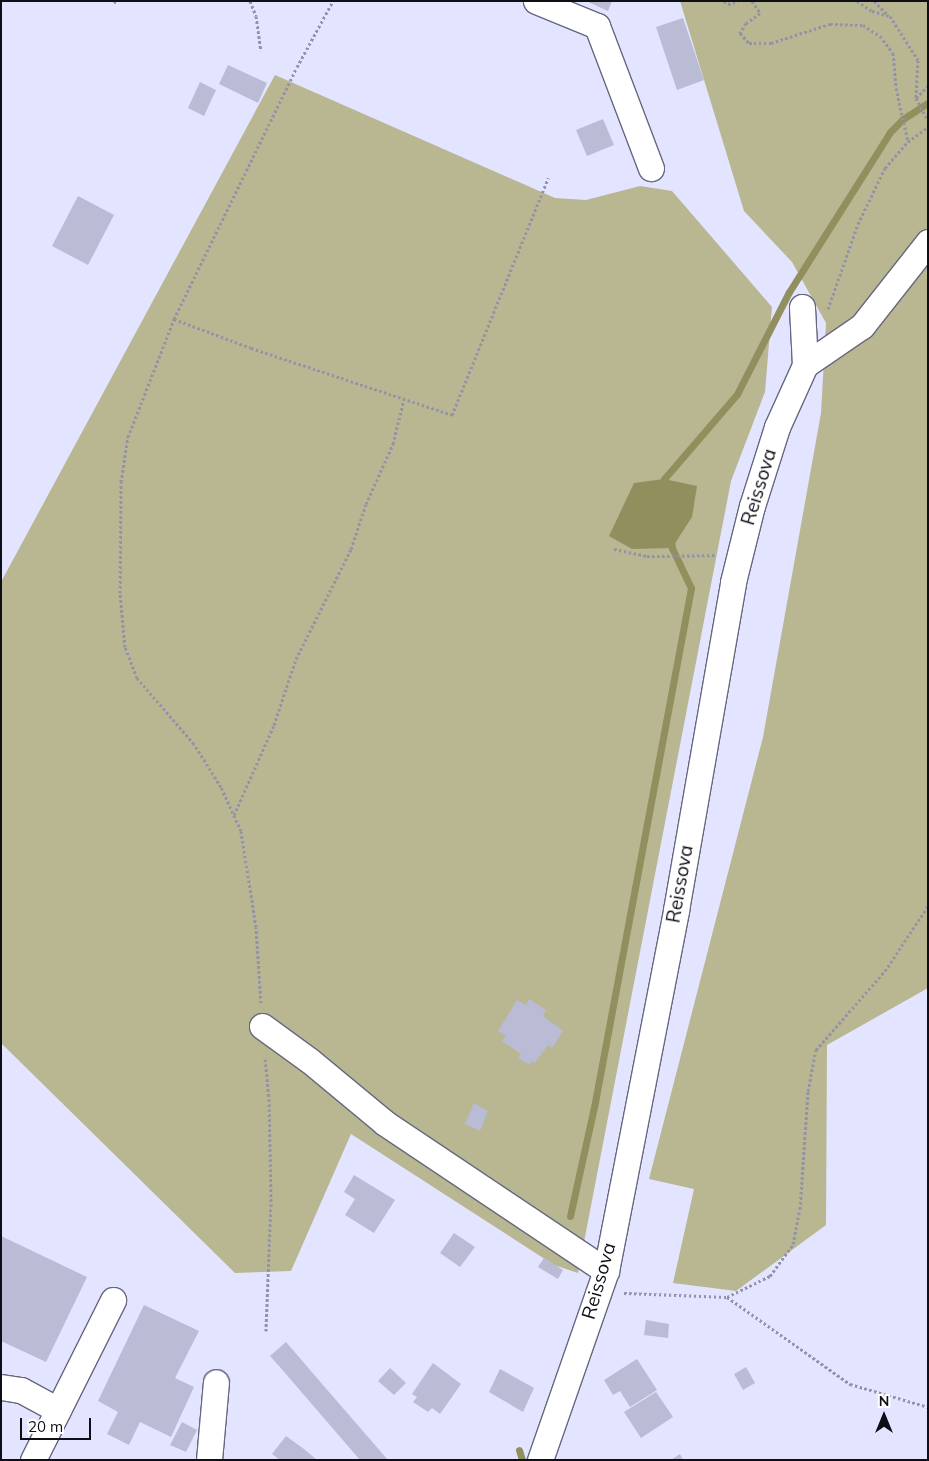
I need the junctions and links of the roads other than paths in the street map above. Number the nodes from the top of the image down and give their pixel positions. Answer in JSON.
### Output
{"nodes":[{"id":1,"x":536,"y":1,"type":"edge"},
{"id":2,"x":652,"y":168,"type":"dead end"},
{"id":3,"x":928,"y":242,"type":"edge"},
{"id":4,"x":802,"y":307,"type":"dead end"},
{"id":5,"x":805,"y":365,"type":"junction"},
{"id":6,"x":262,"y":1026,"type":"road end"},
{"id":7,"x":602,"y":1282,"type":"junction"},
{"id":8,"x":113,"y":1300,"type":"dead end"},
{"id":9,"x":216,"y":1382,"type":"dead end"},
{"id":10,"x":1,"y":1386,"type":"edge"},
{"id":11,"x":58,"y":1410,"type":"junction"},
{"id":12,"x":33,"y":1460,"type":"edge"},
{"id":13,"x":209,"y":1460,"type":"edge"},
{"id":14,"x":540,"y":1460,"type":"edge"}],
"edges":[{"from":1,"to":2,"type":"street"},
{"from":3,"to":5,"type":"street"},
{"from":4,"to":5,"type":"street","name":"Reissova"},
{"from":5,"to":7,"type":"street","name":"Reissova"},
{"from":6,"to":7,"type":"street"},
{"from":7,"to":14,"type":"street","name":"Reissova"},
{"from":8,"to":11,"type":"street"},
{"from":9,"to":13,"type":"street"},
{"from":10,"to":11,"type":"street"},
{"from":11,"to":12,"type":"street"}]}
